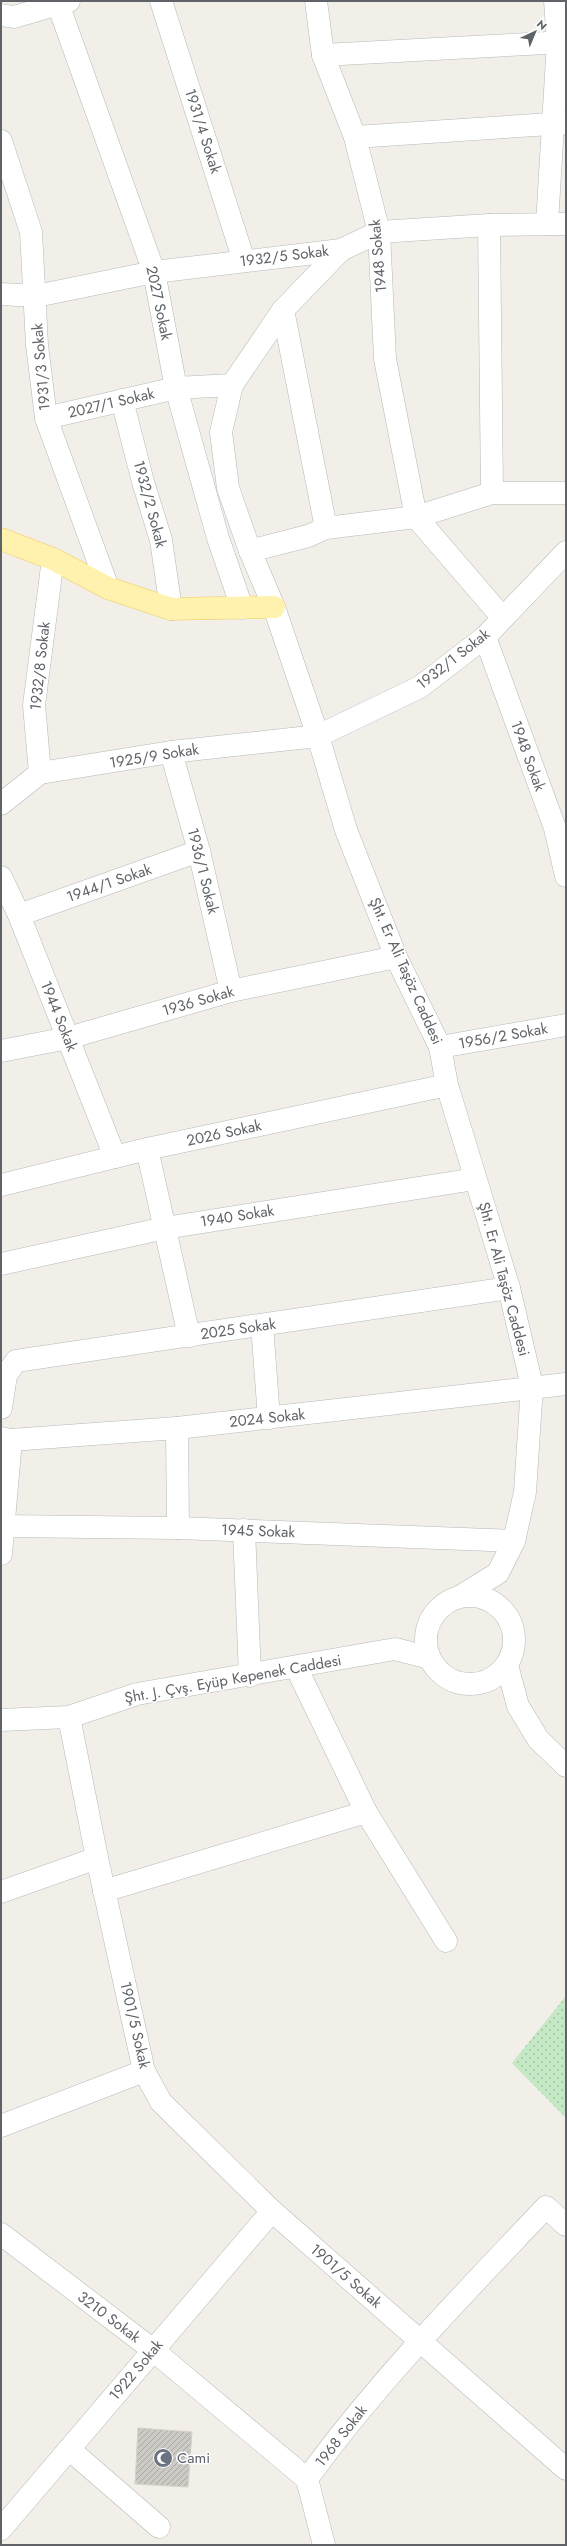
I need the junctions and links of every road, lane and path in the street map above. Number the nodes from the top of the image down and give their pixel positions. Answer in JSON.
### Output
{"nodes":[{"id":1,"x":161,"y":1,"type":"edge"},
{"id":2,"x":316,"y":1,"type":"edge"},
{"id":3,"x":555,"y":1,"type":"edge"},
{"id":4,"x":64,"y":2,"type":"edge"},
{"id":5,"x":1,"y":15,"type":"edge"},
{"id":6,"x":562,"y":42,"type":"edge"},
{"id":7,"x":323,"y":55,"type":"junction"},
{"id":8,"x":559,"y":123,"type":"edge"},
{"id":9,"x":355,"y":137,"type":"junction"},
{"id":10,"x":1,"y":141,"type":"edge"},
{"id":11,"x":556,"y":224,"type":"edge"},
{"id":12,"x":488,"y":225,"type":"junction"},
{"id":13,"x":379,"y":232,"type":"junction"},
{"id":14,"x":341,"y":250,"type":"junction"},
{"id":15,"x":244,"y":261,"type":"junction"},
{"id":16,"x":154,"y":272,"type":"junction"},
{"id":17,"x":1,"y":294,"type":"edge"},
{"id":18,"x":36,"y":296,"type":"junction"},
{"id":19,"x":283,"y":310,"type":"junction"},
{"id":20,"x":232,"y":385,"type":"junction"},
{"id":21,"x":176,"y":388,"type":"junction"},
{"id":22,"x":122,"y":400,"type":"junction"},
{"id":23,"x":46,"y":418,"type":"junction"},
{"id":24,"x":566,"y":492,"type":"edge"},
{"id":25,"x":492,"y":493,"type":"junction"},
{"id":26,"x":416,"y":516,"type":"junction"},
{"id":27,"x":326,"y":528,"type":"junction"},
{"id":28,"x":1,"y":539,"type":"edge"},
{"id":29,"x":250,"y":551,"type":"junction"},
{"id":30,"x":566,"y":552,"type":"edge"},
{"id":31,"x":53,"y":559,"type":"junction"},
{"id":32,"x":108,"y":588,"type":"junction"},
{"id":33,"x":274,"y":607,"type":"junction"},
{"id":34,"x":242,"y":608,"type":"junction"},
{"id":35,"x":171,"y":609,"type":"junction"},
{"id":36,"x":502,"y":617,"type":"junction"},
{"id":37,"x":485,"y":637,"type":"junction"},
{"id":38,"x":318,"y":736,"type":"junction"},
{"id":39,"x":171,"y":752,"type":"junction"},
{"id":40,"x":40,"y":773,"type":"junction"},
{"id":41,"x":1,"y":804,"type":"edge"},
{"id":42,"x":561,"y":824,"type":"edge"},
{"id":43,"x":199,"y":851,"type":"junction"},
{"id":44,"x":566,"y":876,"type":"edge"},
{"id":45,"x":1,"y":877,"type":"edge"},
{"id":46,"x":19,"y":915,"type":"junction"},
{"id":47,"x":396,"y":957,"type":"junction"},
{"id":48,"x":231,"y":991,"type":"junction"},
{"id":49,"x":566,"y":1024,"type":"edge"},
{"id":50,"x":68,"y":1038,"type":"junction"},
{"id":51,"x":440,"y":1047,"type":"junction"},
{"id":52,"x":1,"y":1051,"type":"edge"},
{"id":53,"x":447,"y":1085,"type":"junction"},
{"id":54,"x":147,"y":1149,"type":"junction"},
{"id":55,"x":115,"y":1157,"type":"junction"},
{"id":56,"x":475,"y":1179,"type":"junction"},
{"id":57,"x":1,"y":1186,"type":"edge"},
{"id":58,"x":165,"y":1228,"type":"junction"},
{"id":59,"x":1,"y":1264,"type":"edge"},
{"id":60,"x":509,"y":1288,"type":"junction"},
{"id":61,"x":262,"y":1325,"type":"junction"},
{"id":62,"x":189,"y":1336,"type":"junction"},
{"id":63,"x":566,"y":1384,"type":"edge"},
{"id":64,"x":532,"y":1386,"type":"junction"},
{"id":65,"x":1,"y":1408,"type":"edge"},
{"id":66,"x":269,"y":1418,"type":"junction"},
{"id":67,"x":177,"y":1428,"type":"junction"},
{"id":68,"x":6,"y":1439,"type":"edge"},
{"id":69,"x":2,"y":1526,"type":"edge"},
{"id":70,"x":178,"y":1528,"type":"junction"},
{"id":71,"x":244,"y":1530,"type":"junction"},
{"id":72,"x":514,"y":1541,"type":"junction"},
{"id":73,"x":1,"y":1554,"type":"edge"},
{"id":74,"x":498,"y":1573,"type":"junction"},
{"id":75,"x":461,"y":1596,"type":"junction"},
{"id":76,"x":502,"y":1609,"type":"junction"},
{"id":77,"x":431,"y":1618,"type":"junction"},
{"id":78,"x":395,"y":1649,"type":"junction"},
{"id":79,"x":430,"y":1658,"type":"junction"},
{"id":80,"x":507,"y":1665,"type":"junction"},
{"id":81,"x":296,"y":1668,"type":"junction"},
{"id":82,"x":250,"y":1676,"type":"junction"},
{"id":83,"x":487,"y":1681,"type":"junction"},
{"id":84,"x":518,"y":1706,"type":"junction"},
{"id":85,"x":69,"y":1717,"type":"junction"},
{"id":86,"x":1,"y":1720,"type":"edge"},
{"id":87,"x":566,"y":1766,"type":"edge"},
{"id":88,"x":366,"y":1812,"type":"junction"},
{"id":89,"x":97,"y":1858,"type":"junction"},
{"id":90,"x":104,"y":1891,"type":"junction"},
{"id":91,"x":1,"y":1892,"type":"edge"},
{"id":92,"x":446,"y":1941,"type":"dead end"},
{"id":93,"x":144,"y":2071,"type":"junction"},
{"id":94,"x":1,"y":2126,"type":"edge"},
{"id":95,"x":272,"y":2211,"type":"junction"},
{"id":96,"x":566,"y":2225,"type":"edge"},
{"id":97,"x":3,"y":2241,"type":"edge"},
{"id":98,"x":419,"y":2341,"type":"junction"},
{"id":99,"x":153,"y":2350,"type":"junction"},
{"id":100,"x":69,"y":2448,"type":"junction"},
{"id":101,"x":566,"y":2469,"type":"edge"},
{"id":102,"x":307,"y":2479,"type":"junction"},
{"id":103,"x":159,"y":2527,"type":"dead end"},
{"id":104,"x":1,"y":2529,"type":"edge"},
{"id":105,"x":324,"y":2545,"type":"edge"}],
"edges":[{"from":1,"to":15,"type":"street","name":"1931/4 Sokak"},
{"from":2,"to":7,"type":"street","name":"1948 Sokak"},
{"from":3,"to":6,"type":"street"},
{"from":4,"to":5,"type":"street"},
{"from":4,"to":16,"type":"street","name":"2027 Sokak"},
{"from":6,"to":7,"type":"street"},
{"from":6,"to":8,"type":"street"},
{"from":7,"to":9,"type":"street","name":"1948 Sokak"},
{"from":8,"to":9,"type":"street"},
{"from":8,"to":11,"type":"street"},
{"from":9,"to":13,"type":"street","name":"1948 Sokak"},
{"from":10,"to":18,"type":"street","name":"1931/3 Sokak"},
{"from":11,"to":12,"type":"street","name":"1932/5 Sokak"},
{"from":12,"to":13,"type":"street","name":"1932/5 Sokak"},
{"from":12,"to":25,"type":"street"},
{"from":13,"to":14,"type":"street","name":"1932/5 Sokak"},
{"from":13,"to":26,"type":"street","name":"1948 Sokak"},
{"from":14,"to":15,"type":"street","name":"1932/5 Sokak"},
{"from":14,"to":19,"type":"street"},
{"from":15,"to":16,"type":"street","name":"1932/5 Sokak"},
{"from":16,"to":18,"type":"street","name":"1932/5 Sokak"},
{"from":16,"to":21,"type":"street","name":"2027 Sokak"},
{"from":17,"to":18,"type":"street","name":"1932/5 Sokak"},
{"from":18,"to":23,"type":"street","name":"1931/3 Sokak"},
{"from":19,"to":20,"type":"street"},
{"from":19,"to":27,"type":"street"},
{"from":20,"to":21,"type":"street","name":"2027/1 Sokak"},
{"from":20,"to":29,"type":"street","name":"Şht. Er Ali Taşöz Caddesi"},
{"from":21,"to":22,"type":"street","name":"2027/1 Sokak"},
{"from":21,"to":34,"type":"street","name":"2027 Sokak"},
{"from":22,"to":23,"type":"street","name":"2027/1 Sokak"},
{"from":22,"to":35,"type":"street","name":"1932/2 Sokak"},
{"from":23,"to":32,"type":"street","name":"1931/3 Sokak"},
{"from":24,"to":25,"type":"street"},
{"from":25,"to":26,"type":"street"},
{"from":26,"to":27,"type":"street"},
{"from":26,"to":36,"type":"street"},
{"from":27,"to":29,"type":"street"},
{"from":28,"to":31,"type":"main road"},
{"from":29,"to":33,"type":"street","name":"Şht. Er Ali Taşöz Caddesi"},
{"from":30,"to":36,"type":"street","name":"1932/1 Sokak"},
{"from":31,"to":32,"type":"main road"},
{"from":31,"to":40,"type":"street","name":"1932/8 Sokak"},
{"from":32,"to":35,"type":"main road"},
{"from":33,"to":34,"type":"main road"},
{"from":33,"to":38,"type":"street","name":"Şht. Er Ali Taşöz Caddesi"},
{"from":34,"to":35,"type":"main road"},
{"from":36,"to":37,"type":"street","name":"1932/1 Sokak"},
{"from":37,"to":38,"type":"street","name":"1932/1 Sokak"},
{"from":37,"to":42,"type":"street","name":"1948 Sokak"},
{"from":38,"to":39,"type":"street","name":"1925/9 Sokak"},
{"from":38,"to":47,"type":"street","name":"Şht. Er Ali Taşöz Caddesi"},
{"from":39,"to":40,"type":"street","name":"1925/9 Sokak"},
{"from":39,"to":43,"type":"street","name":"1936/1 Sokak"},
{"from":40,"to":41,"type":"street","name":"1925/9 Sokak"},
{"from":42,"to":44,"type":"street","name":"1948 Sokak"},
{"from":43,"to":46,"type":"street","name":"1944/1 Sokak"},
{"from":43,"to":48,"type":"street","name":"1936/1 Sokak"},
{"from":45,"to":46,"type":"street","name":"1944 Sokak"},
{"from":46,"to":50,"type":"street","name":"1944 Sokak"},
{"from":47,"to":48,"type":"street","name":"1936 Sokak"},
{"from":47,"to":51,"type":"street","name":"Şht. Er Ali Taşöz Caddesi"},
{"from":48,"to":50,"type":"street","name":"1936 Sokak"},
{"from":49,"to":51,"type":"street","name":"1956/2 Sokak"},
{"from":50,"to":52,"type":"street","name":"1936 Sokak"},
{"from":50,"to":55,"type":"street","name":"1944 Sokak"},
{"from":51,"to":53,"type":"street","name":"Şht. Er Ali Taşöz Caddesi"},
{"from":53,"to":54,"type":"street","name":"2026 Sokak"},
{"from":53,"to":56,"type":"street","name":"Şht. Er Ali Taşöz Caddesi"},
{"from":54,"to":55,"type":"street","name":"2026 Sokak"},
{"from":54,"to":58,"type":"street"},
{"from":55,"to":57,"type":"street","name":"2026 Sokak"},
{"from":56,"to":58,"type":"street","name":"1940 Sokak"},
{"from":56,"to":60,"type":"street","name":"Şht. Er Ali Taşöz Caddesi"},
{"from":58,"to":59,"type":"street","name":"1940 Sokak"},
{"from":58,"to":62,"type":"street"},
{"from":60,"to":61,"type":"street","name":"2025 Sokak"},
{"from":60,"to":64,"type":"street","name":"Şht. Er Ali Taşöz Caddesi"},
{"from":61,"to":62,"type":"street","name":"2025 Sokak"},
{"from":61,"to":66,"type":"street"},
{"from":62,"to":65,"type":"street","name":"2025 Sokak"},
{"from":63,"to":64,"type":"street","name":"2024 Sokak"},
{"from":64,"to":66,"type":"street","name":"2024 Sokak"},
{"from":64,"to":72,"type":"street","name":"Şht. Er Ali Taşöz Caddesi"},
{"from":66,"to":67,"type":"street","name":"2024 Sokak"},
{"from":67,"to":68,"type":"street","name":"2024 Sokak"},
{"from":67,"to":70,"type":"street"},
{"from":68,"to":69,"type":"street"},
{"from":69,"to":70,"type":"street","name":"1945 Sokak"},
{"from":69,"to":73,"type":"street"},
{"from":70,"to":71,"type":"street","name":"1945 Sokak"},
{"from":71,"to":72,"type":"street","name":"1945 Sokak"},
{"from":71,"to":82,"type":"street"},
{"from":72,"to":74,"type":"street","name":"Şht. Er Ali Taşöz Caddesi"},
{"from":74,"to":75,"type":"street"},
{"from":74,"to":76,"type":"street"},
{"from":75,"to":76,"type":"street"},
{"from":75,"to":77,"type":"street"},
{"from":76,"to":80,"type":"street"},
{"from":77,"to":78,"type":"street"},
{"from":77,"to":79,"type":"street"},
{"from":78,"to":79,"type":"street"},
{"from":78,"to":81,"type":"street","name":"Şht. J. Çvş. Eyüp Kepenek Caddesi"},
{"from":79,"to":83,"type":"street"},
{"from":80,"to":83,"type":"street"},
{"from":80,"to":84,"type":"street"},
{"from":81,"to":82,"type":"street","name":"Şht. J. Çvş. Eyüp Kepenek Caddesi"},
{"from":81,"to":88,"type":"street"},
{"from":82,"to":85,"type":"street","name":"Şht. J. Çvş. Eyüp Kepenek Caddesi"},
{"from":83,"to":84,"type":"street"},
{"from":84,"to":87,"type":"street"},
{"from":85,"to":86,"type":"street","name":"Şht. J. Çvş. Eyüp Kepenek Caddesi"},
{"from":85,"to":89,"type":"street","name":"1901/5 Sokak"},
{"from":88,"to":90,"type":"street"},
{"from":88,"to":92,"type":"street"},
{"from":89,"to":90,"type":"street","name":"1901/5 Sokak"},
{"from":89,"to":91,"type":"street"},
{"from":90,"to":93,"type":"street","name":"1901/5 Sokak"},
{"from":93,"to":94,"type":"street"},
{"from":93,"to":95,"type":"street","name":"1901/5 Sokak"},
{"from":95,"to":98,"type":"street","name":"1901/5 Sokak"},
{"from":95,"to":99,"type":"street","name":"1922 Sokak"},
{"from":96,"to":98,"type":"street"},
{"from":97,"to":99,"type":"street","name":"3210 Sokak"},
{"from":98,"to":101,"type":"street","name":"1901/5 Sokak"},
{"from":98,"to":102,"type":"street","name":"1968 Sokak"},
{"from":99,"to":100,"type":"street","name":"1922 Sokak"},
{"from":99,"to":102,"type":"street","name":"3210 Sokak"},
{"from":100,"to":103,"type":"street"},
{"from":100,"to":104,"type":"street","name":"1922 Sokak"},
{"from":102,"to":105,"type":"street","name":"1968 Sokak"}]}
